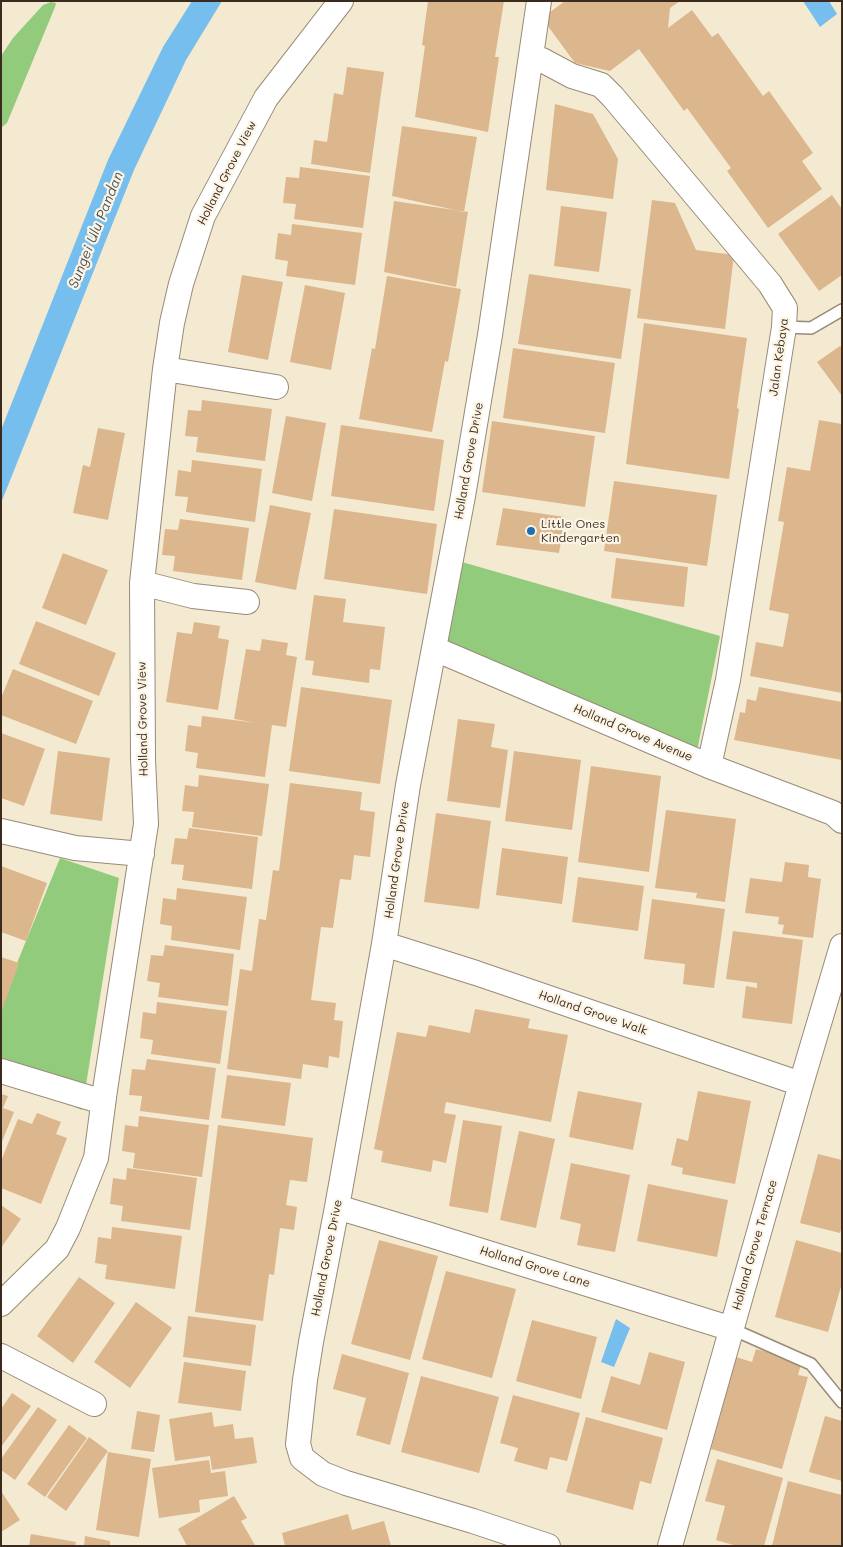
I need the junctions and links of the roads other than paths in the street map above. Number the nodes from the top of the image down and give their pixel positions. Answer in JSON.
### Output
{"nodes":[{"id":1,"x":341,"y":1,"type":"edge"},
{"id":2,"x":539,"y":1,"type":"edge"},
{"id":3,"x":531,"y":59,"type":"junction"},
{"id":4,"x":842,"y":310,"type":"edge"},
{"id":5,"x":784,"y":327,"type":"junction"},
{"id":6,"x":165,"y":369,"type":"junction"},
{"id":7,"x":276,"y":387,"type":"dead end"},
{"id":8,"x":142,"y":583,"type":"junction"},
{"id":9,"x":247,"y":602,"type":"dead end"},
{"id":10,"x":435,"y":649,"type":"junction"},
{"id":11,"x":709,"y":766,"type":"junction"},
{"id":12,"x":838,"y":817,"type":"edge"},
{"id":13,"x":1,"y":831,"type":"edge"},
{"id":14,"x":142,"y":854,"type":"junction"},
{"id":15,"x":384,"y":944,"type":"junction"},
{"id":16,"x":842,"y":946,"type":"edge"},
{"id":17,"x":1,"y":1070,"type":"edge"},
{"id":18,"x":801,"y":1084,"type":"junction"},
{"id":19,"x":103,"y":1102,"type":"junction"},
{"id":20,"x":337,"y":1207,"type":"junction"},
{"id":21,"x":1,"y":1304,"type":"edge"},
{"id":22,"x":732,"y":1329,"type":"junction"},
{"id":23,"x":1,"y":1356,"type":"edge"},
{"id":24,"x":842,"y":1402,"type":"edge"},
{"id":25,"x":94,"y":1404,"type":"dead end"},
{"id":26,"x":548,"y":1546,"type":"edge"},
{"id":27,"x":670,"y":1546,"type":"edge"}],
"edges":[{"from":1,"to":6,"type":"street","name":"Holland Grove View"},
{"from":2,"to":3,"type":"street","name":"Holland Grove Drive"},
{"from":3,"to":5,"type":"street","name":"Jalan Kebaya"},
{"from":3,"to":10,"type":"street","name":"Holland Grove Drive"},
{"from":4,"to":5,"type":"lane"},
{"from":5,"to":11,"type":"street","name":"Jalan Kebaya"},
{"from":6,"to":7,"type":"street"},
{"from":6,"to":8,"type":"street","name":"Holland Grove View"},
{"from":8,"to":9,"type":"street"},
{"from":8,"to":14,"type":"street","name":"Holland Grove View"},
{"from":10,"to":11,"type":"street","name":"Holland Grove Avenue"},
{"from":10,"to":15,"type":"street","name":"Holland Grove Drive"},
{"from":11,"to":12,"type":"street","name":"Holland Grove Avenue"},
{"from":13,"to":14,"type":"street"},
{"from":14,"to":19,"type":"street","name":"Holland Grove View"},
{"from":15,"to":18,"type":"street","name":"Holland Grove Walk"},
{"from":15,"to":20,"type":"street","name":"Holland Grove Drive"},
{"from":16,"to":18,"type":"street","name":"Holland Grove Terrace"},
{"from":17,"to":19,"type":"street"},
{"from":18,"to":22,"type":"street","name":"Holland Grove Terrace"},
{"from":19,"to":21,"type":"street","name":"Holland Grove View"},
{"from":20,"to":22,"type":"street","name":"Holland Grove Lane"},
{"from":20,"to":26,"type":"street","name":"Holland Grove Drive"},
{"from":22,"to":24,"type":"lane"},
{"from":22,"to":27,"type":"street","name":"Holland Grove Terrace"},
{"from":23,"to":25,"type":"street"}]}
